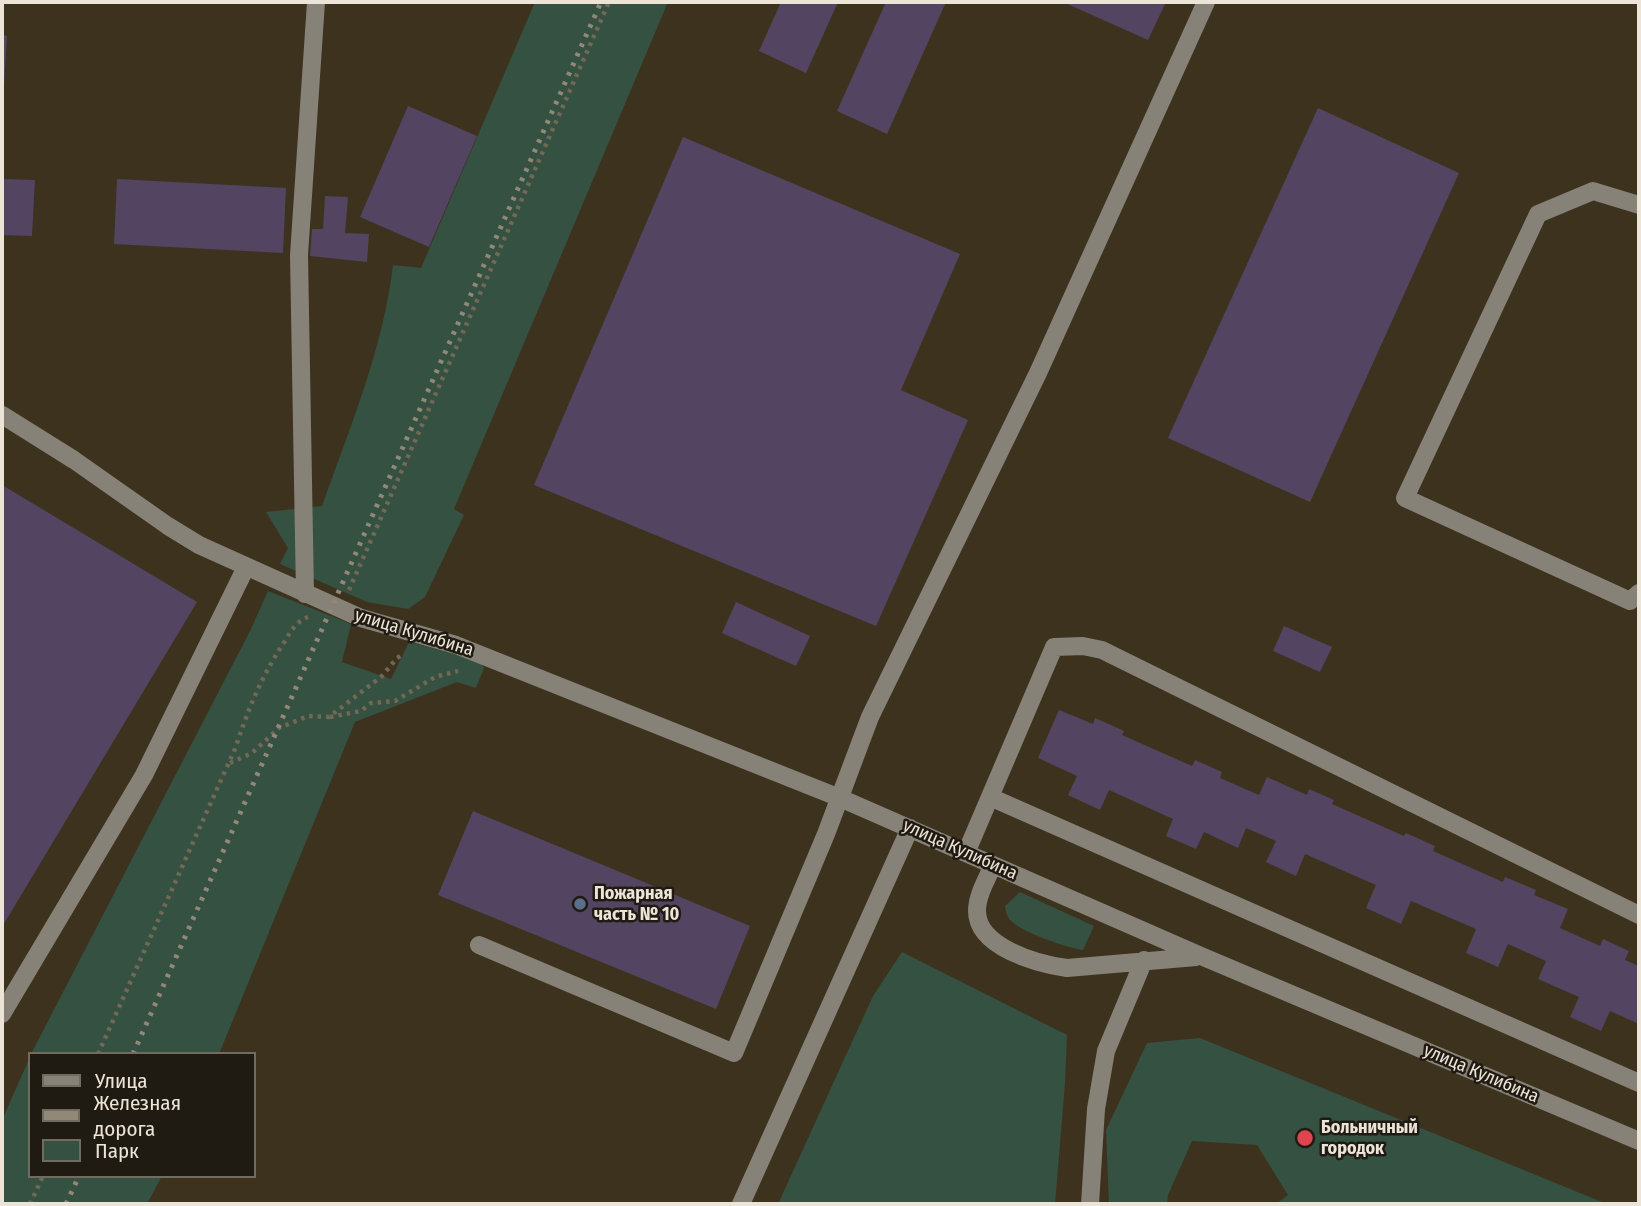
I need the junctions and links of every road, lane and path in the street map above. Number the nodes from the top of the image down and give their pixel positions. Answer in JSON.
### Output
{"nodes":[{"id":1,"x":316,"y":2,"type":"edge"},
{"id":2,"x":609,"y":2,"type":"edge"},
{"id":3,"x":1206,"y":2,"type":"edge"},
{"id":4,"x":1639,"y":205,"type":"edge"},
{"id":5,"x":2,"y":415,"type":"edge"},
{"id":6,"x":246,"y":567,"type":"junction"},
{"id":7,"x":1639,"y":593,"type":"edge"},
{"id":8,"x":305,"y":594,"type":"junction"},
{"id":9,"x":333,"y":607,"type":"junction"},
{"id":10,"x":434,"y":637,"type":"junction"},
{"id":11,"x":495,"y":660,"type":"junction"},
{"id":12,"x":330,"y":717,"type":"junction"},
{"id":13,"x":229,"y":763,"type":"junction"},
{"id":14,"x":840,"y":797,"type":"junction"},
{"id":15,"x":990,"y":797,"type":"junction"},
{"id":16,"x":910,"y":828,"type":"junction"},
{"id":17,"x":966,"y":853,"type":"junction"},
{"id":18,"x":993,"y":865,"type":"junction"},
{"id":19,"x":1639,"y":915,"type":"edge"},
{"id":20,"x":479,"y":946,"type":"dead end"},
{"id":21,"x":1201,"y":956,"type":"junction"},
{"id":22,"x":1144,"y":960,"type":"junction"},
{"id":23,"x":2,"y":1014,"type":"edge"},
{"id":24,"x":99,"y":1052,"type":"edge"},
{"id":25,"x":1639,"y":1083,"type":"edge"},
{"id":26,"x":1639,"y":1141,"type":"edge"},
{"id":27,"x":42,"y":1178,"type":"edge"},
{"id":28,"x":30,"y":1204,"type":"edge"},
{"id":29,"x":741,"y":1204,"type":"edge"},
{"id":30,"x":1090,"y":1204,"type":"edge"}],
"edges":[{"from":1,"to":8,"type":"street"},
{"from":2,"to":9,"type":"path"},
{"from":3,"to":14,"type":"street"},
{"from":4,"to":7,"type":"street"},
{"from":5,"to":6,"type":"street","name":"улица Кулибина"},
{"from":6,"to":8,"type":"street","name":"улица Кулибина"},
{"from":6,"to":23,"type":"street"},
{"from":8,"to":9,"type":"street","name":"улица Кулибина"},
{"from":9,"to":10,"type":"street","name":"улица Кулибина"},
{"from":9,"to":13,"type":"path"},
{"from":10,"to":11,"type":"street","name":"улица Кулибина"},
{"from":10,"to":12,"type":"path"},
{"from":11,"to":12,"type":"path"},
{"from":11,"to":14,"type":"street","name":"улица Кулибина"},
{"from":12,"to":13,"type":"path"},
{"from":13,"to":24,"type":"path"},
{"from":14,"to":16,"type":"street","name":"улица Кулибина"},
{"from":14,"to":20,"type":"street"},
{"from":15,"to":17,"type":"street"},
{"from":15,"to":19,"type":"street"},
{"from":15,"to":25,"type":"street"},
{"from":16,"to":17,"type":"street","name":"улица Кулибина"},
{"from":16,"to":29,"type":"street"},
{"from":17,"to":18,"type":"street","name":"улица Кулибина"},
{"from":18,"to":21,"type":"street","name":"улица Кулибина"},
{"from":18,"to":22,"type":"street"},
{"from":21,"to":22,"type":"street"},
{"from":21,"to":26,"type":"street","name":"улица Кулибина"},
{"from":22,"to":30,"type":"street"},
{"from":27,"to":28,"type":"path"}]}
